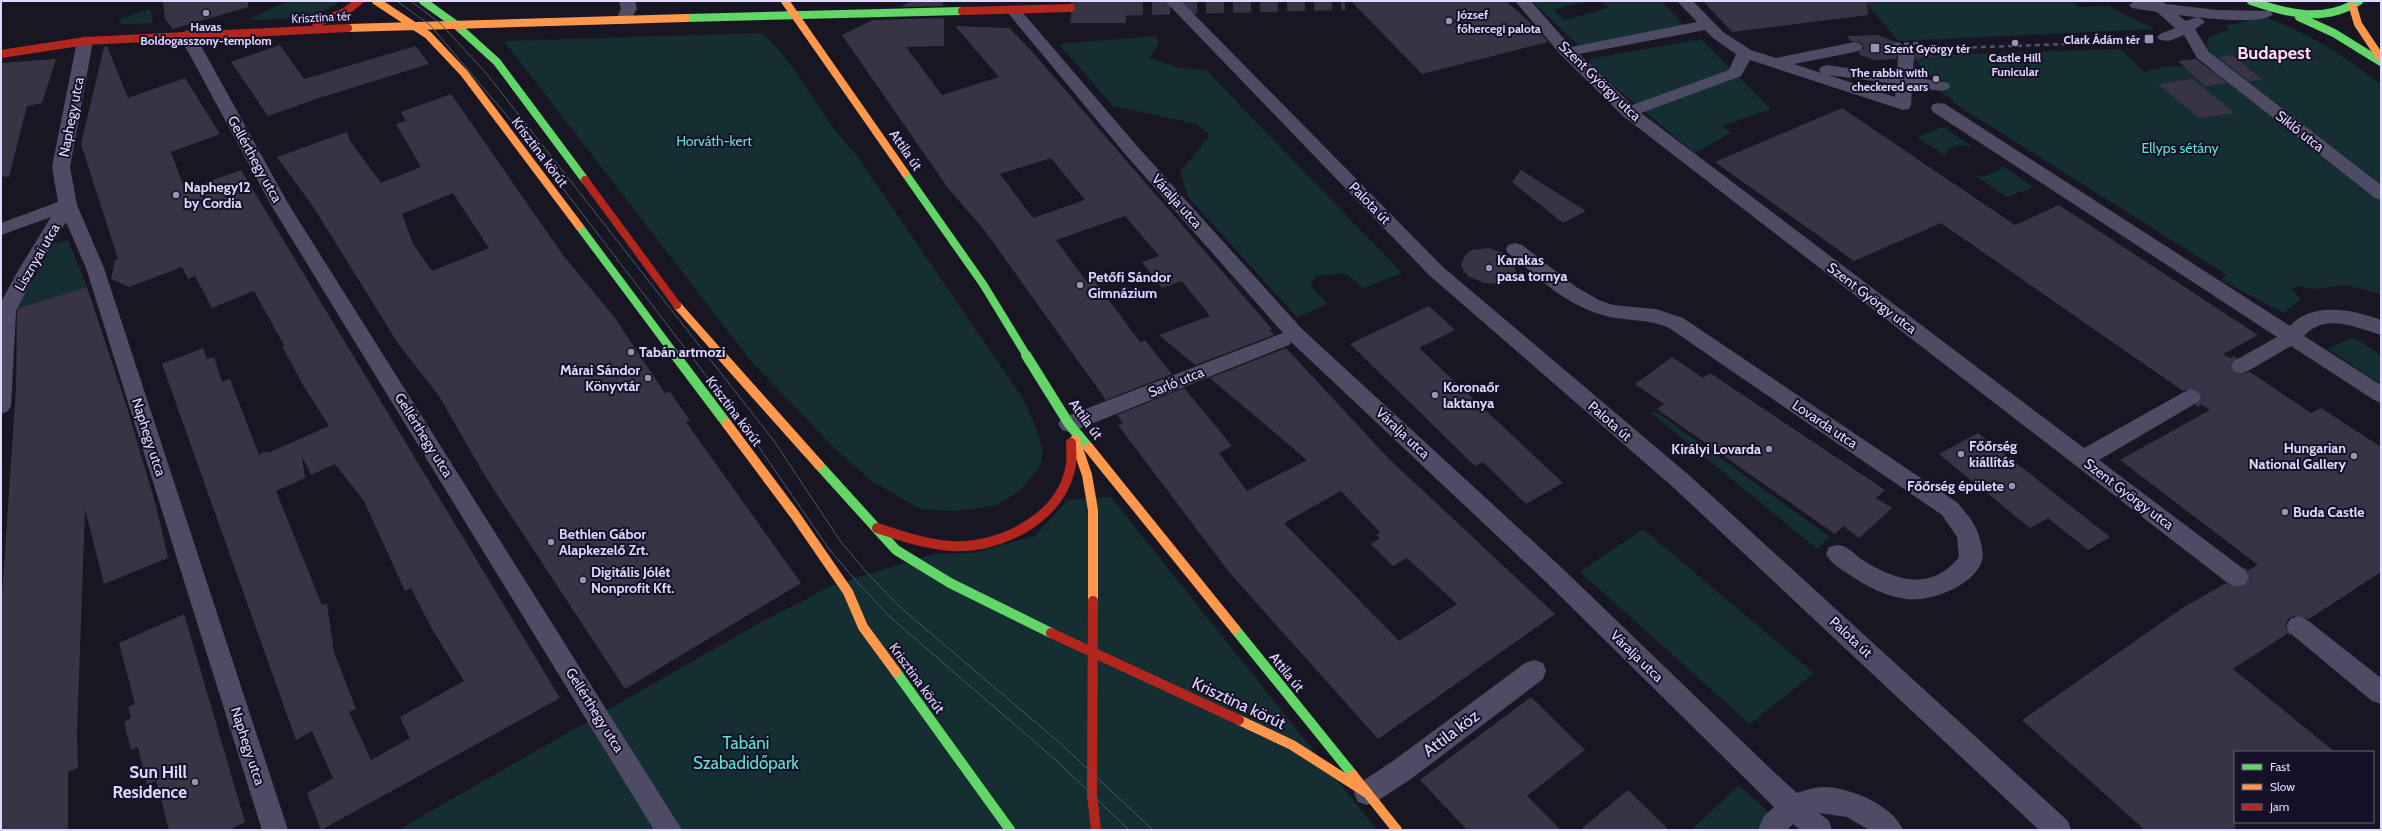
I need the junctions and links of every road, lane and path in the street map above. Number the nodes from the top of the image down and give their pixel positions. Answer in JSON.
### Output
{"nodes":[{"id":1,"x":359,"y":1,"type":"edge"},
{"id":2,"x":376,"y":1,"type":"edge"},
{"id":3,"x":423,"y":1,"type":"edge"},
{"id":4,"x":785,"y":1,"type":"edge"},
{"id":5,"x":1173,"y":1,"type":"edge"},
{"id":6,"x":1196,"y":1,"type":"edge"},
{"id":7,"x":1523,"y":1,"type":"edge"},
{"id":8,"x":1685,"y":1,"type":"edge"},
{"id":9,"x":2211,"y":1,"type":"edge"},
{"id":10,"x":2251,"y":1,"type":"edge"},
{"id":11,"x":2135,"y":3,"type":"edge"},
{"id":12,"x":2356,"y":4,"type":"edge"},
{"id":13,"x":2161,"y":5,"type":"edge"},
{"id":14,"x":1071,"y":8,"type":"tunnel mouth"},
{"id":15,"x":627,"y":10,"type":"edge"},
{"id":16,"x":1013,"y":10,"type":"junction"},
{"id":17,"x":2285,"y":11,"type":"junction"},
{"id":18,"x":2265,"y":14,"type":"dead end"},
{"id":19,"x":2217,"y":15,"type":"junction"},
{"id":20,"x":795,"y":17,"type":"junction"},
{"id":21,"x":2201,"y":21,"type":"junction"},
{"id":22,"x":454,"y":24,"type":"junction"},
{"id":23,"x":415,"y":25,"type":"junction"},
{"id":24,"x":1707,"y":25,"type":"junction"},
{"id":25,"x":284,"y":30,"type":"junction"},
{"id":26,"x":2176,"y":32,"type":"junction"},
{"id":27,"x":2221,"y":32,"type":"dead end"},
{"id":28,"x":187,"y":35,"type":"junction"},
{"id":29,"x":85,"y":42,"type":"junction"},
{"id":30,"x":1855,"y":47,"type":"dead end"},
{"id":31,"x":1568,"y":52,"type":"junction"},
{"id":32,"x":1745,"y":53,"type":"junction"},
{"id":33,"x":1,"y":54,"type":"edge"},
{"id":34,"x":1906,"y":55,"type":"dead end"},
{"id":35,"x":2381,"y":58,"type":"edge"},
{"id":36,"x":2381,"y":62,"type":"edge"},
{"id":37,"x":1775,"y":63,"type":"junction"},
{"id":38,"x":1905,"y":81,"type":"junction"},
{"id":39,"x":1942,"y":86,"type":"dead end"},
{"id":40,"x":1938,"y":108,"type":"dead end"},
{"id":41,"x":1629,"y":112,"type":"junction"},
{"id":42,"x":2381,"y":194,"type":"edge"},
{"id":43,"x":68,"y":205,"type":"junction"},
{"id":44,"x":1,"y":229,"type":"edge"},
{"id":45,"x":1515,"y":249,"type":"dead end"},
{"id":46,"x":2381,"y":328,"type":"edge"},
{"id":47,"x":2291,"y":337,"type":"junction"},
{"id":48,"x":1282,"y":340,"type":"dead end"},
{"id":49,"x":2241,"y":366,"type":"tunnel mouth"},
{"id":50,"x":2381,"y":396,"type":"edge"},
{"id":51,"x":2191,"y":397,"type":"tunnel mouth"},
{"id":52,"x":1,"y":406,"type":"edge"},
{"id":53,"x":1070,"y":424,"type":"junction"},
{"id":54,"x":2083,"y":459,"type":"junction"},
{"id":55,"x":877,"y":528,"type":"junction"},
{"id":56,"x":1837,"y":554,"type":"dead end"},
{"id":57,"x":2237,"y":577,"type":"tunnel mouth"},
{"id":58,"x":2298,"y":626,"type":"tunnel mouth"},
{"id":59,"x":1092,"y":653,"type":"junction"},
{"id":60,"x":1534,"y":671,"type":"dead end"},
{"id":61,"x":2381,"y":693,"type":"edge"},
{"id":62,"x":1367,"y":793,"type":"junction"},
{"id":63,"x":1793,"y":807,"type":"junction"},
{"id":64,"x":275,"y":830,"type":"edge"},
{"id":65,"x":669,"y":830,"type":"edge"},
{"id":66,"x":1010,"y":830,"type":"edge"},
{"id":67,"x":1096,"y":830,"type":"edge"},
{"id":68,"x":1397,"y":830,"type":"edge"},
{"id":69,"x":1771,"y":830,"type":"edge"},
{"id":70,"x":1819,"y":830,"type":"edge"},
{"id":71,"x":1890,"y":830,"type":"edge"},
{"id":72,"x":2058,"y":830,"type":"edge"}],
"edges":[{"from":1,"to":25,"type":"street"},
{"from":2,"to":23,"type":"street"},
{"from":3,"to":22,"type":"street"},
{"from":4,"to":20,"type":"street","name":"Attila út"},
{"from":5,"to":6,"type":"street"},
{"from":5,"to":72,"type":"street","name":"Palota út"},
{"from":7,"to":31,"type":"street","name":"Szent György utca"},
{"from":8,"to":24,"type":"street"},
{"from":9,"to":19,"type":"street"},
{"from":10,"to":17,"type":"street"},
{"from":11,"to":13,"type":"street"},
{"from":11,"to":26,"type":"street"},
{"from":12,"to":17,"type":"street"},
{"from":12,"to":35,"type":"street"},
{"from":13,"to":19,"type":"street"},
{"from":13,"to":21,"type":"street"},
{"from":13,"to":26,"type":"street"},
{"from":14,"to":16,"type":"street","name":"Krisztina tér"},
{"from":15,"to":20,"type":"street","name":"Krisztina tér"},
{"from":15,"to":22,"type":"street","name":"Krisztina tér"},
{"from":16,"to":20,"type":"street","name":"Krisztina tér"},
{"from":16,"to":63,"type":"street","name":"Váralja utca"},
{"from":17,"to":36,"type":"street"},
{"from":18,"to":19,"type":"street"},
{"from":19,"to":21,"type":"street"},
{"from":20,"to":53,"type":"street","name":"Attila út"},
{"from":21,"to":26,"type":"street"},
{"from":21,"to":27,"type":"street"},
{"from":22,"to":23,"type":"street","name":"Krisztina tér"},
{"from":22,"to":55,"type":"street","name":"Krisztina körút"},
{"from":23,"to":25,"type":"street","name":"Krisztina tér"},
{"from":23,"to":66,"type":"street","name":"Krisztina körút"},
{"from":24,"to":31,"type":"street"},
{"from":24,"to":32,"type":"street"},
{"from":25,"to":28,"type":"street","name":"Krisztina tér"},
{"from":26,"to":42,"type":"street","name":"Sikló utca"},
{"from":28,"to":29,"type":"street","name":"Krisztina tér"},
{"from":28,"to":65,"type":"street","name":"Gellérthegy utca"},
{"from":29,"to":33,"type":"street","name":"Krisztina tér"},
{"from":29,"to":43,"type":"street","name":"Naphegy utca"},
{"from":30,"to":37,"type":"street"},
{"from":31,"to":41,"type":"street","name":"Szent György utca"},
{"from":32,"to":37,"type":"street"},
{"from":32,"to":41,"type":"street"},
{"from":34,"to":38,"type":"street"},
{"from":37,"to":38,"type":"street"},
{"from":37,"to":38,"type":"street"},
{"from":38,"to":39,"type":"street"},
{"from":40,"to":47,"type":"street"},
{"from":41,"to":54,"type":"street","name":"Szent György utca"},
{"from":43,"to":44,"type":"street"},
{"from":43,"to":52,"type":"street","name":"Lisznyai utca"},
{"from":43,"to":64,"type":"street","name":"Naphegy utca"},
{"from":45,"to":56,"type":"street","name":"Lovarda utca"},
{"from":46,"to":47,"type":"street"},
{"from":47,"to":49,"type":"street"},
{"from":47,"to":50,"type":"street"},
{"from":48,"to":53,"type":"street","name":"Sarló utca"},
{"from":51,"to":54,"type":"street"},
{"from":53,"to":55,"type":"street"},
{"from":53,"to":59,"type":"street"},
{"from":53,"to":62,"type":"street","name":"Attila út"},
{"from":54,"to":57,"type":"street","name":"Szent György utca"},
{"from":55,"to":59,"type":"street","name":"Krisztina körút"},
{"from":58,"to":61,"type":"street"},
{"from":59,"to":62,"type":"street","name":"Krisztina körút"},
{"from":59,"to":67,"type":"street"},
{"from":60,"to":62,"type":"street","name":"Attila köz"},
{"from":62,"to":68,"type":"street","name":"Attila út"},
{"from":63,"to":69,"type":"street"},
{"from":63,"to":70,"type":"street","name":"Váralja utca"},
{"from":63,"to":71,"type":"street"}]}
